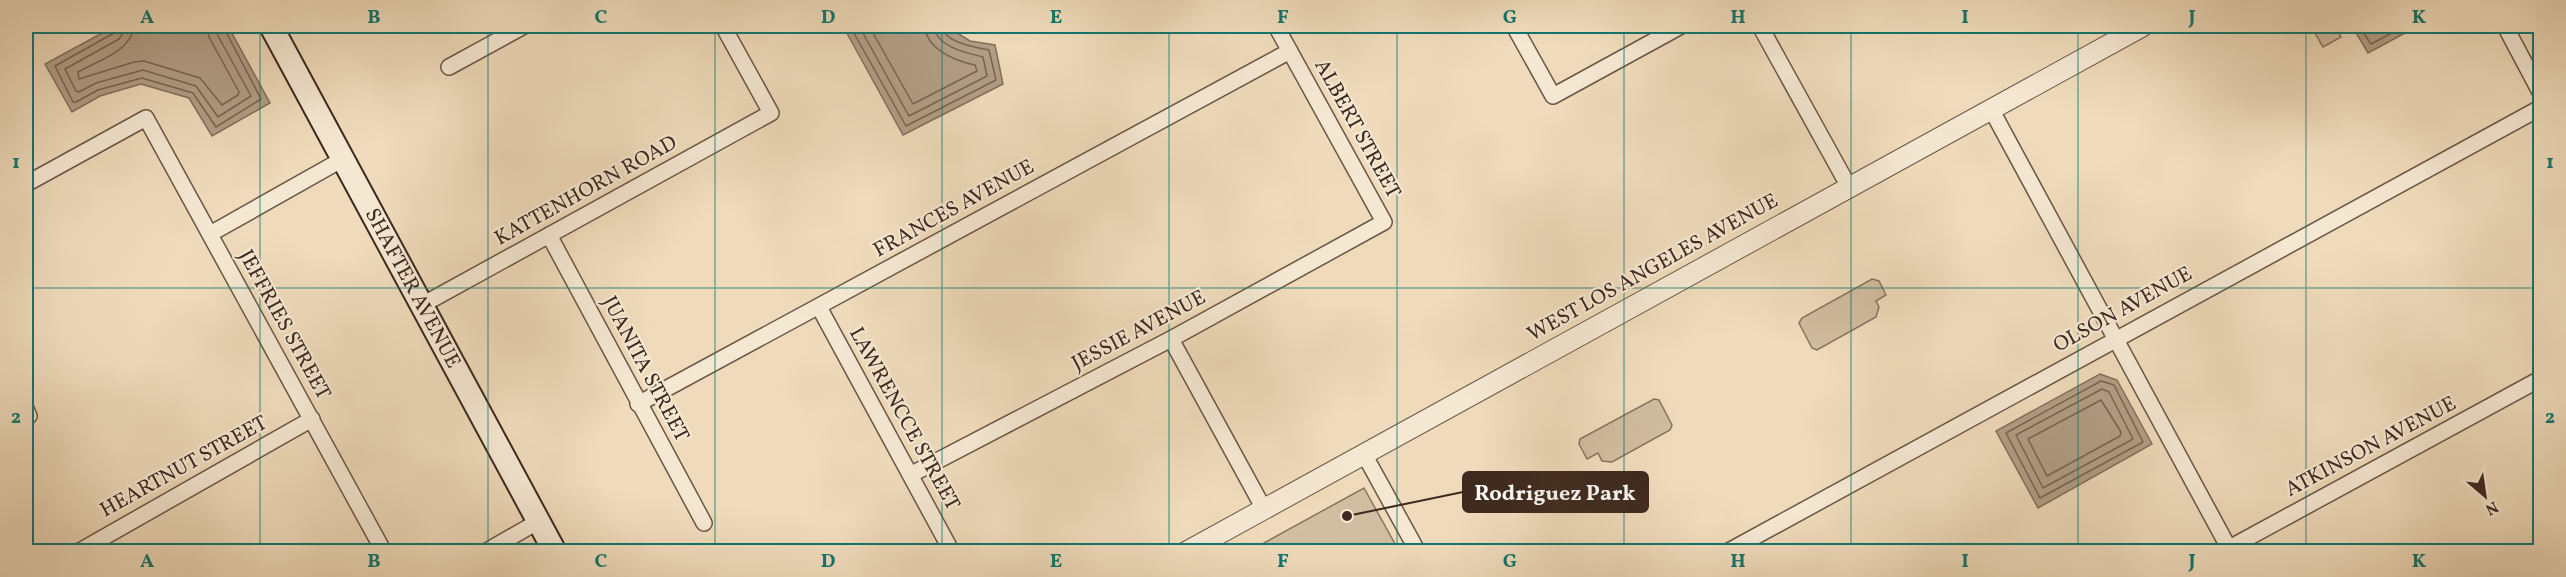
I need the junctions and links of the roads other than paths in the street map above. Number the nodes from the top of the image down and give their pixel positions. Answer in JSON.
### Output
{"nodes":[{"id":1,"x":271,"y":26,"type":"edge"},
{"id":2,"x":524,"y":26,"type":"edge"},
{"id":3,"x":723,"y":26,"type":"edge"},
{"id":4,"x":1276,"y":26,"type":"edge"},
{"id":5,"x":1514,"y":26,"type":"edge"},
{"id":6,"x":1681,"y":26,"type":"edge"},
{"id":7,"x":1760,"y":26,"type":"edge"},
{"id":8,"x":2143,"y":26,"type":"edge"},
{"id":9,"x":2505,"y":26,"type":"edge"},
{"id":10,"x":1290,"y":51,"type":"junction"},
{"id":11,"x":449,"y":67,"type":"dead end"},
{"id":12,"x":2541,"y":92,"type":"edge"},
{"id":13,"x":2541,"y":108,"type":"edge"},
{"id":14,"x":1991,"y":109,"type":"junction"},
{"id":15,"x":343,"y":159,"type":"junction"},
{"id":16,"x":26,"y":184,"type":"edge"},
{"id":17,"x":1849,"y":187,"type":"junction"},
{"id":18,"x":1384,"y":222,"type":"joint"},
{"id":19,"x":210,"y":234,"type":"junction"},
{"id":20,"x":549,"y":235,"type":"junction"},
{"id":21,"x":422,"y":305,"type":"junction"},
{"id":22,"x":819,"y":307,"type":"junction"},
{"id":23,"x":2115,"y":338,"type":"junction"},
{"id":24,"x":1171,"y":339,"type":"junction"},
{"id":25,"x":2541,"y":379,"type":"edge"},
{"id":26,"x":639,"y":405,"type":"junction"},
{"id":27,"x":312,"y":419,"type":"junction"},
{"id":28,"x":1364,"y":454,"type":"junction"},
{"id":29,"x":912,"y":474,"type":"junction"},
{"id":30,"x":1264,"y":509,"type":"junction"},
{"id":31,"x":539,"y":521,"type":"junction"},
{"id":32,"x":704,"y":524,"type":"dead end"},
{"id":33,"x":2227,"y":550,"type":"edge"},
{"id":34,"x":78,"y":552,"type":"edge"},
{"id":35,"x":384,"y":552,"type":"edge"},
{"id":36,"x":485,"y":552,"type":"edge"},
{"id":37,"x":555,"y":552,"type":"edge"},
{"id":38,"x":952,"y":552,"type":"edge"},
{"id":39,"x":1186,"y":552,"type":"edge"},
{"id":40,"x":1418,"y":552,"type":"edge"},
{"id":41,"x":1727,"y":552,"type":"edge"}],
"edges":[{"from":1,"to":15,"type":"main road","name":"SHAFTER AVENUE"},
{"from":2,"to":11,"type":"street"},
{"from":3,"to":20,"type":"street","name":"KATTENHORN ROAD"},
{"from":4,"to":10,"type":"street","name":"ALBERT STREET"},
{"from":5,"to":6,"type":"street"},
{"from":7,"to":17,"type":"street"},
{"from":8,"to":14,"type":"street","name":"WEST LOS ANGELES AVENUE"},
{"from":9,"to":12,"type":"street"},
{"from":10,"to":18,"type":"street","name":"ALBERT STREET"},
{"from":10,"to":22,"type":"street","name":"FRANCES AVENUE"},
{"from":13,"to":23,"type":"street","name":"OLSON AVENUE"},
{"from":14,"to":17,"type":"street","name":"WEST LOS ANGELES AVENUE"},
{"from":14,"to":23,"type":"street"},
{"from":15,"to":19,"type":"street"},
{"from":15,"to":21,"type":"main road","name":"SHAFTER AVENUE"},
{"from":16,"to":19,"type":"street","name":"JEFFRIES STREET"},
{"from":17,"to":28,"type":"street","name":"WEST LOS ANGELES AVENUE"},
{"from":18,"to":24,"type":"street","name":"JESSIE AVENUE"},
{"from":19,"to":27,"type":"street","name":"JEFFRIES STREET"},
{"from":20,"to":21,"type":"street","name":"KATTENHORN ROAD"},
{"from":20,"to":26,"type":"street","name":"JUANITA STREET"},
{"from":21,"to":31,"type":"main road","name":"SHAFTER AVENUE"},
{"from":22,"to":26,"type":"street","name":"FRANCES AVENUE"},
{"from":22,"to":29,"type":"street","name":"LAWRENCCE STREET"},
{"from":23,"to":33,"type":"street"},
{"from":23,"to":41,"type":"street","name":"OLSON AVENUE"},
{"from":24,"to":29,"type":"street","name":"JESSIE AVENUE"},
{"from":24,"to":30,"type":"street"},
{"from":25,"to":33,"type":"street","name":"ATKINSON AVENUE"},
{"from":26,"to":32,"type":"street","name":"JUANITA STREET"},
{"from":27,"to":34,"type":"street","name":"HEARTNUT STREET"},
{"from":27,"to":35,"type":"street","name":"JEFFRIES STREET"},
{"from":28,"to":30,"type":"street","name":"WEST LOS ANGELES AVENUE"},
{"from":28,"to":40,"type":"street"},
{"from":29,"to":38,"type":"street","name":"LAWRENCCE STREET"},
{"from":30,"to":39,"type":"street","name":"WEST LOS ANGELES AVENUE"},
{"from":31,"to":36,"type":"street"},
{"from":31,"to":37,"type":"main road","name":"SHAFTER AVENUE"}]}
